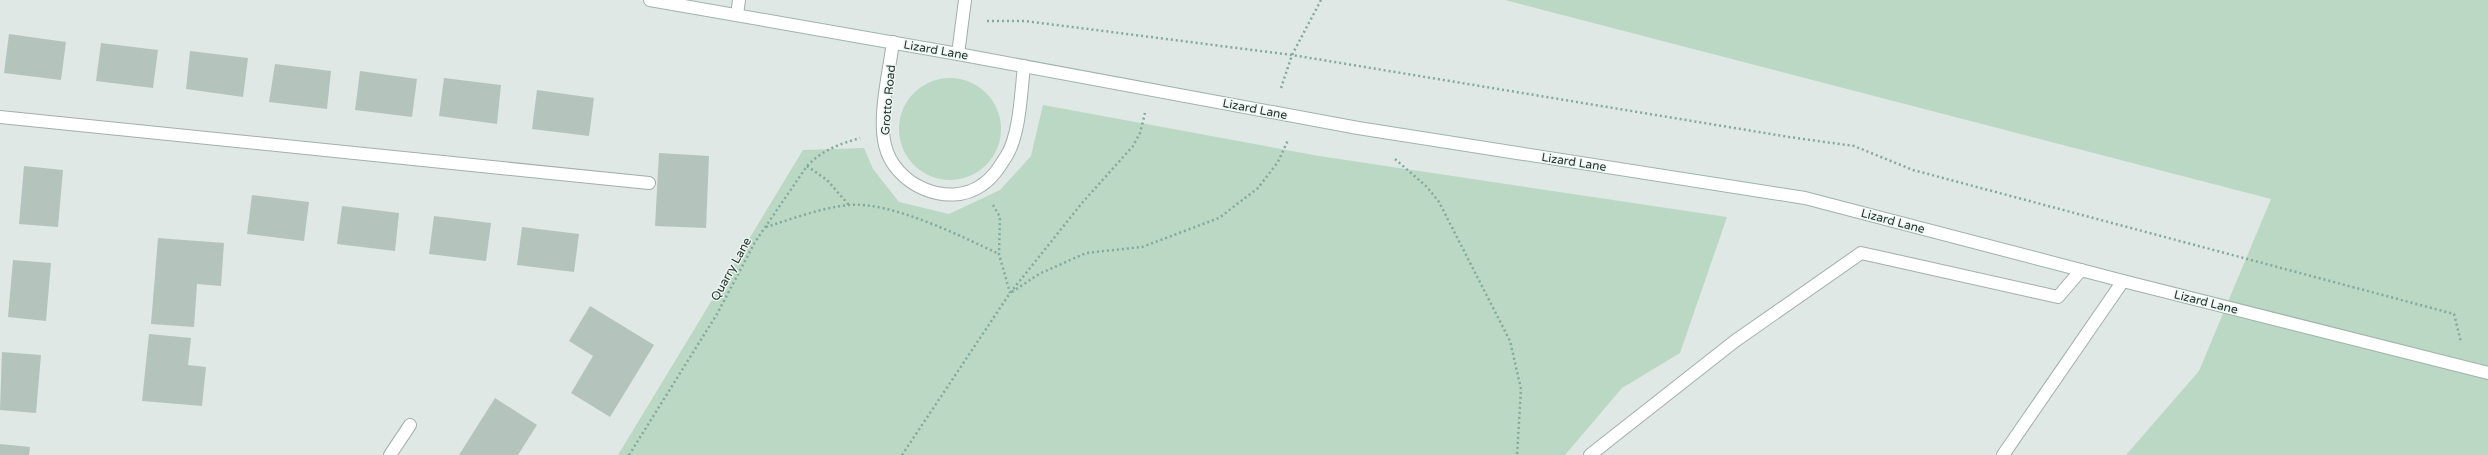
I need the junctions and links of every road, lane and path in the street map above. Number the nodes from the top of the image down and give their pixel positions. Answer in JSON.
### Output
{"nodes":[{"id":1,"x":650,"y":0,"type":"edge"},
{"id":2,"x":739,"y":0,"type":"edge"},
{"id":3,"x":965,"y":0,"type":"edge"},
{"id":4,"x":1321,"y":0,"type":"edge"},
{"id":5,"x":736,"y":15,"type":"junction"},
{"id":6,"x":962,"y":20,"type":"junction"},
{"id":7,"x":893,"y":42,"type":"junction"},
{"id":8,"x":958,"y":54,"type":"junction"},
{"id":9,"x":1292,"y":55,"type":"junction"},
{"id":10,"x":1024,"y":66,"type":"junction"},
{"id":11,"x":1150,"y":89,"type":"junction"},
{"id":12,"x":1275,"y":112,"type":"junction"},
{"id":13,"x":0,"y":117,"type":"edge"},
{"id":14,"x":1299,"y":117,"type":"junction"},
{"id":15,"x":883,"y":130,"type":"junction"},
{"id":16,"x":1392,"y":156,"type":"dead end"},
{"id":17,"x":807,"y":166,"type":"junction"},
{"id":18,"x":648,"y":182,"type":"dead end"},
{"id":19,"x":982,"y":185,"type":"junction"},
{"id":20,"x":849,"y":205,"type":"junction"},
{"id":21,"x":765,"y":227,"type":"junction"},
{"id":22,"x":999,"y":254,"type":"junction"},
{"id":23,"x":2081,"y":270,"type":"junction"},
{"id":24,"x":2123,"y":281,"type":"junction"},
{"id":25,"x":1010,"y":293,"type":"junction"},
{"id":26,"x":2467,"y":368,"type":"junction"},
{"id":27,"x":2488,"y":373,"type":"edge"},
{"id":28,"x":410,"y":425,"type":"dead end"},
{"id":29,"x":390,"y":455,"type":"edge"},
{"id":30,"x":628,"y":455,"type":"edge"},
{"id":31,"x":902,"y":455,"type":"edge"},
{"id":32,"x":1517,"y":455,"type":"edge"},
{"id":33,"x":1590,"y":455,"type":"edge"},
{"id":34,"x":2003,"y":455,"type":"edge"}],
"edges":[{"from":1,"to":5,"type":"street","name":"Lizard Lane"},
{"from":2,"to":5,"type":"street"},
{"from":3,"to":6,"type":"street"},
{"from":4,"to":9,"type":"path"},
{"from":5,"to":7,"type":"street","name":"Lizard Lane"},
{"from":6,"to":8,"type":"street"},
{"from":6,"to":9,"type":"path"},
{"from":7,"to":8,"type":"street","name":"Lizard Lane"},
{"from":7,"to":15,"type":"street","name":"Grotto Road"},
{"from":8,"to":10,"type":"street","name":"Lizard Lane"},
{"from":9,"to":12,"type":"path"},
{"from":9,"to":26,"type":"path"},
{"from":10,"to":11,"type":"street","name":"Lizard Lane"},
{"from":10,"to":19,"type":"street","name":"Grotto Road"},
{"from":11,"to":12,"type":"street","name":"Lizard Lane"},
{"from":11,"to":25,"type":"path"},
{"from":12,"to":14,"type":"street","name":"Lizard Lane"},
{"from":13,"to":18,"type":"street"},
{"from":14,"to":23,"type":"street","name":"Lizard Lane"},
{"from":14,"to":25,"type":"path"},
{"from":15,"to":17,"type":"path","name":"Quarry Lane"},
{"from":15,"to":19,"type":"street","name":"Grotto Road"},
{"from":16,"to":32,"type":"path"},
{"from":17,"to":20,"type":"path"},
{"from":17,"to":21,"type":"path","name":"Quarry Lane"},
{"from":19,"to":22,"type":"path"},
{"from":20,"to":21,"type":"path"},
{"from":20,"to":22,"type":"path"},
{"from":21,"to":30,"type":"path","name":"Quarry Lane"},
{"from":22,"to":25,"type":"path"},
{"from":23,"to":24,"type":"street","name":"Lizard Lane"},
{"from":23,"to":33,"type":"street"},
{"from":24,"to":26,"type":"street","name":"Lizard Lane"},
{"from":24,"to":34,"type":"street"},
{"from":25,"to":31,"type":"path"},
{"from":26,"to":27,"type":"street","name":"Lizard Lane"},
{"from":28,"to":29,"type":"street"}]}
